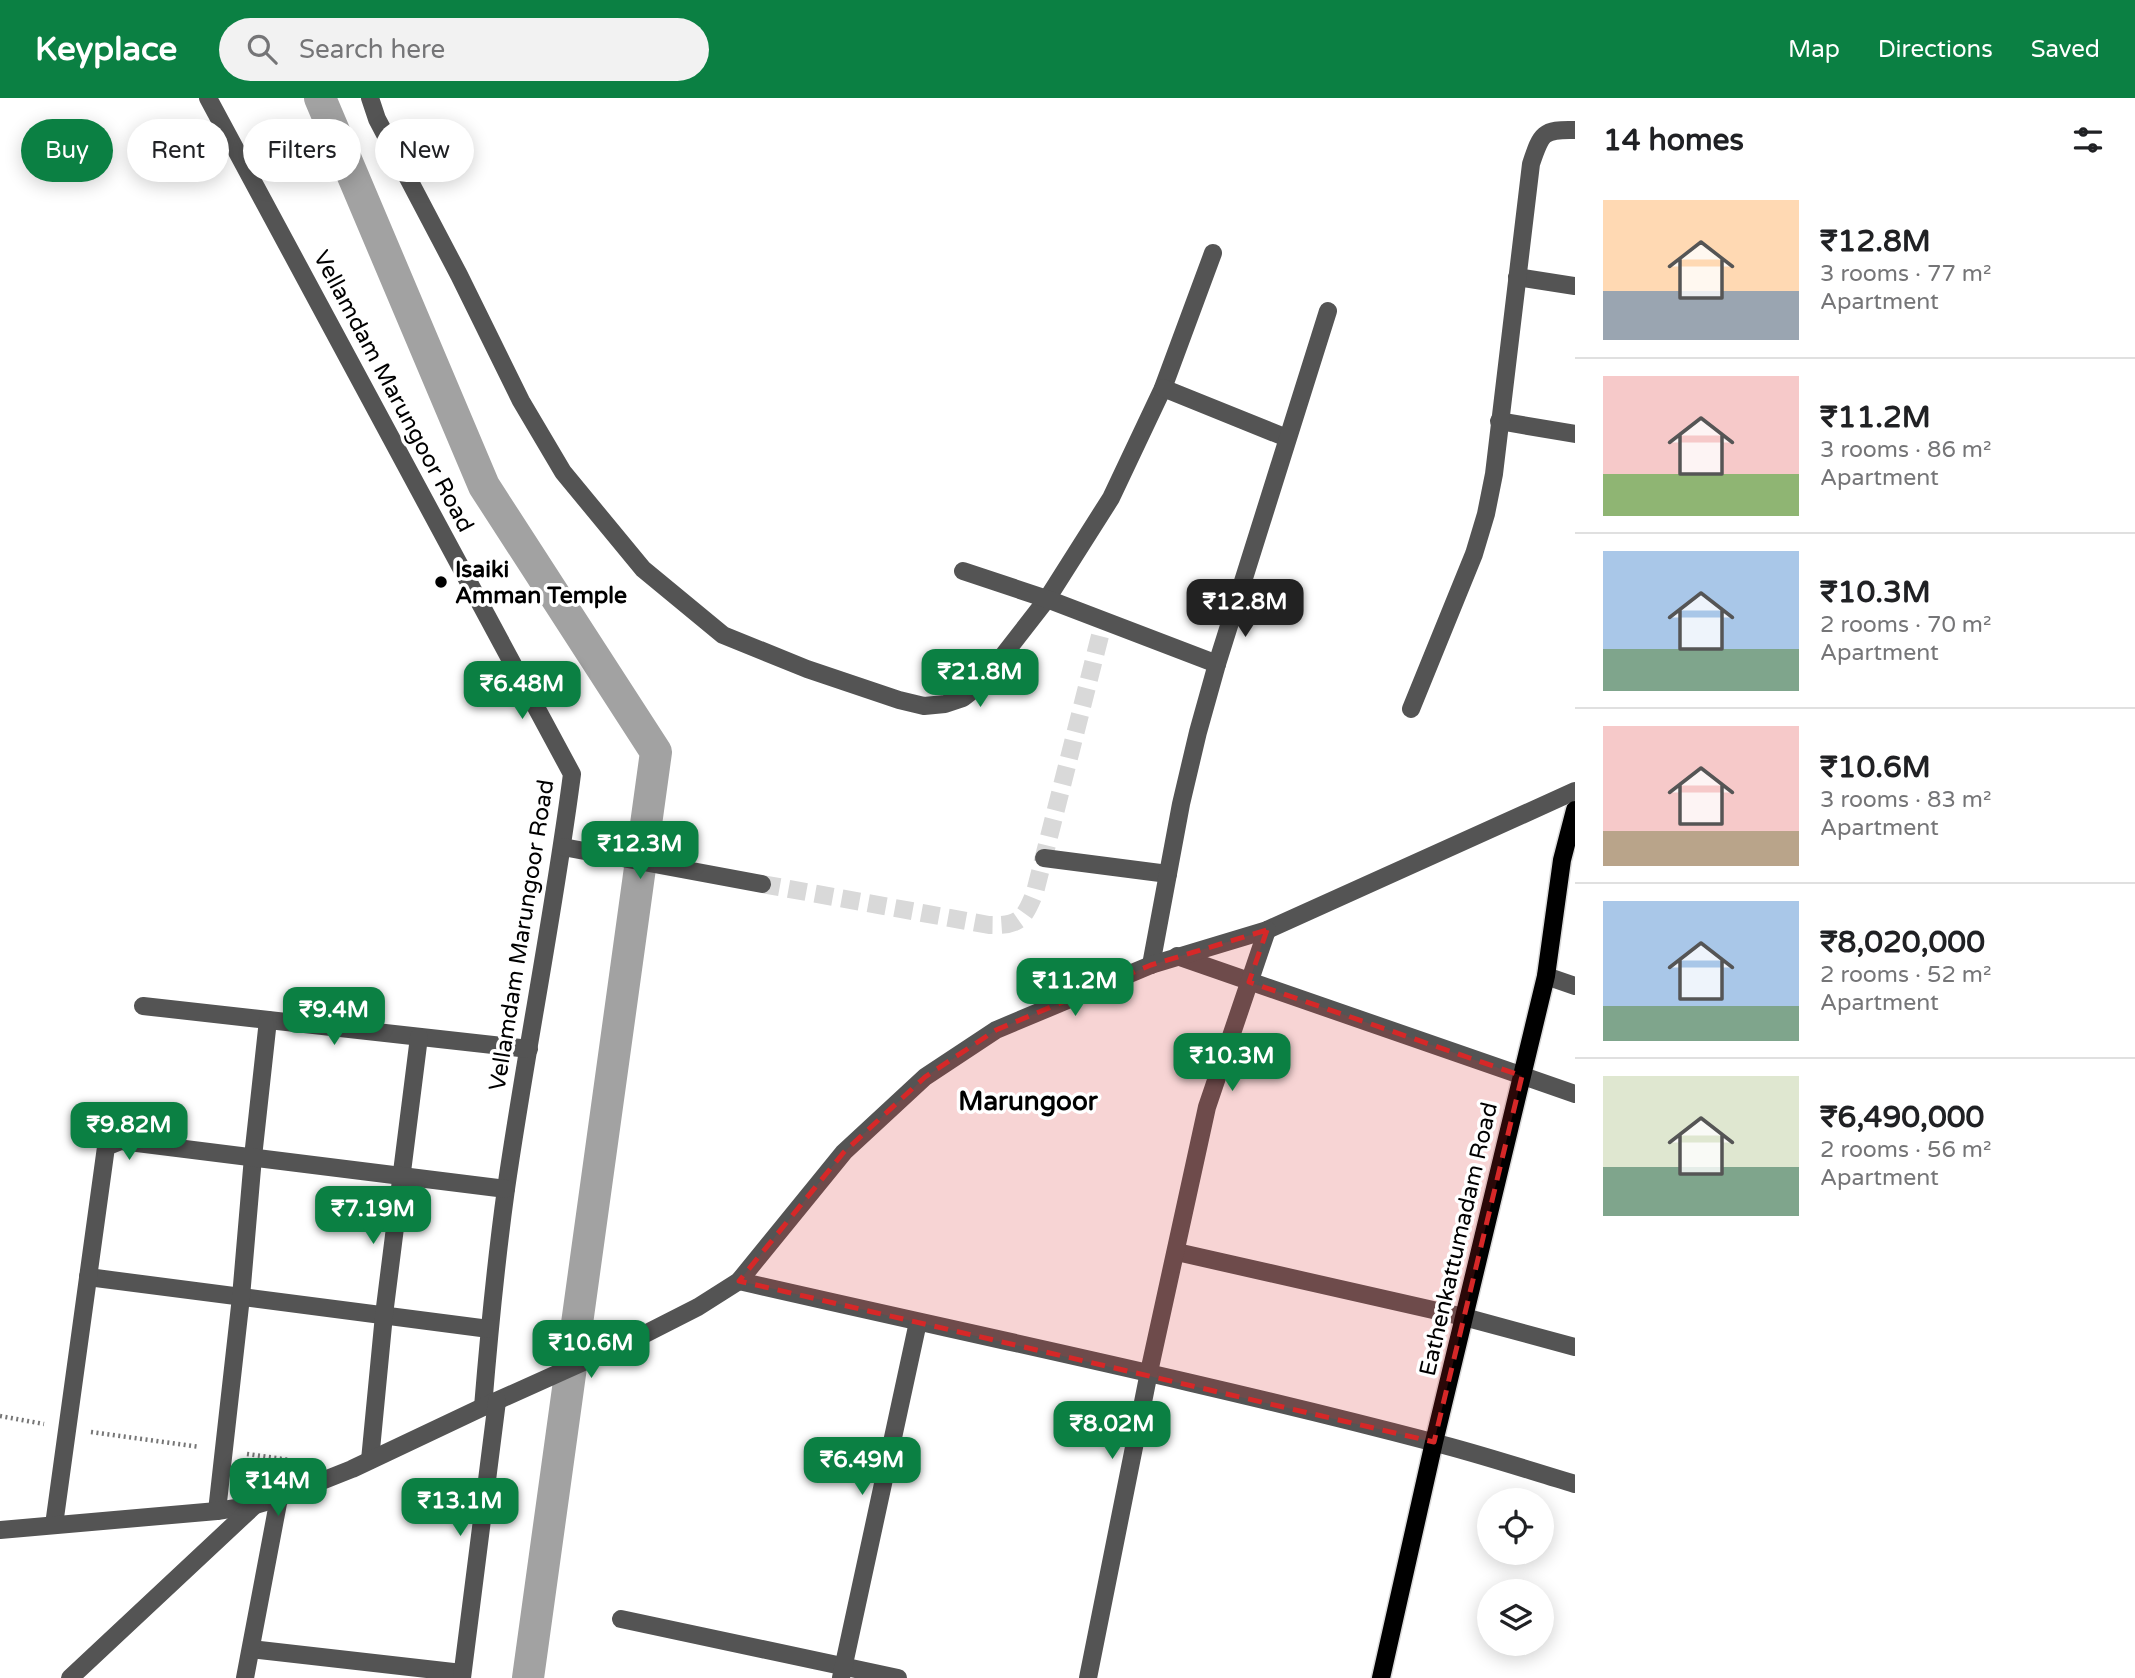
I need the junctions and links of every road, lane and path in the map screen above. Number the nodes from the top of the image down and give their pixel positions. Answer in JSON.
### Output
{"nodes":[{"id":1,"x":208,"y":98,"type":"edge"},
{"id":2,"x":370,"y":98,"type":"edge"},
{"id":3,"x":1575,"y":130,"type":"edge"},
{"id":4,"x":1213,"y":253,"type":"dead end"},
{"id":5,"x":1517,"y":278,"type":"junction"},
{"id":6,"x":1575,"y":286,"type":"edge"},
{"id":7,"x":1328,"y":311,"type":"dead end"},
{"id":8,"x":1164,"y":388,"type":"junction"},
{"id":9,"x":1499,"y":421,"type":"junction"},
{"id":10,"x":1575,"y":435,"type":"edge"},
{"id":11,"x":1287,"y":438,"type":"junction"},
{"id":12,"x":963,"y":570,"type":"dead end"},
{"id":13,"x":1047,"y":599,"type":"junction"},
{"id":14,"x":1217,"y":664,"type":"junction"},
{"id":15,"x":1411,"y":709,"type":"dead end"},
{"id":16,"x":1575,"y":791,"type":"edge"},
{"id":17,"x":1575,"y":810,"type":"edge"},
{"id":18,"x":563,"y":847,"type":"junction"},
{"id":19,"x":1044,"y":858,"type":"dead end"},
{"id":20,"x":1168,"y":874,"type":"junction"},
{"id":21,"x":762,"y":884,"type":"tunnel mouth"},
{"id":22,"x":1267,"y":930,"type":"junction"},
{"id":23,"x":1177,"y":956,"type":"junction"},
{"id":24,"x":1151,"y":965,"type":"junction"},
{"id":25,"x":1546,"y":976,"type":"junction"},
{"id":26,"x":1249,"y":982,"type":"junction"},
{"id":27,"x":1575,"y":986,"type":"edge"},
{"id":28,"x":143,"y":1006,"type":"dead end"},
{"id":29,"x":268,"y":1020,"type":"junction"},
{"id":30,"x":419,"y":1037,"type":"junction"},
{"id":31,"x":529,"y":1049,"type":"junction"},
{"id":32,"x":1522,"y":1076,"type":"junction"},
{"id":33,"x":1575,"y":1094,"type":"edge"},
{"id":34,"x":253,"y":1157,"type":"junction"},
{"id":35,"x":401,"y":1176,"type":"junction"},
{"id":36,"x":506,"y":1189,"type":"junction"},
{"id":37,"x":1177,"y":1252,"type":"junction"},
{"id":38,"x":88,"y":1277,"type":"junction"},
{"id":39,"x":739,"y":1281,"type":"junction"},
{"id":40,"x":241,"y":1297,"type":"junction"},
{"id":41,"x":384,"y":1315,"type":"junction"},
{"id":42,"x":1464,"y":1317,"type":"junction"},
{"id":43,"x":918,"y":1322,"type":"junction"},
{"id":44,"x":489,"y":1329,"type":"junction"},
{"id":45,"x":1575,"y":1347,"type":"edge"},
{"id":46,"x":1149,"y":1372,"type":"junction"},
{"id":47,"x":490,"y":1404,"type":"junction"},
{"id":48,"x":0,"y":1416,"type":"edge"},
{"id":49,"x":67,"y":1429,"type":"junction"},
{"id":50,"x":1434,"y":1442,"type":"junction"},
{"id":51,"x":224,"y":1450,"type":"junction"},
{"id":52,"x":370,"y":1460,"type":"junction"},
{"id":53,"x":352,"y":1469,"type":"junction"},
{"id":54,"x":1575,"y":1484,"type":"edge"},
{"id":55,"x":279,"y":1498,"type":"junction"},
{"id":56,"x":255,"y":1505,"type":"junction"},
{"id":57,"x":217,"y":1511,"type":"junction"},
{"id":58,"x":54,"y":1525,"type":"junction"},
{"id":59,"x":0,"y":1530,"type":"edge"},
{"id":60,"x":621,"y":1619,"type":"dead end"},
{"id":61,"x":251,"y":1648,"type":"junction"},
{"id":62,"x":842,"y":1672,"type":"edge"},
{"id":63,"x":462,"y":1676,"type":"edge"},
{"id":64,"x":70,"y":1678,"type":"edge"},
{"id":65,"x":245,"y":1678,"type":"edge"},
{"id":66,"x":898,"y":1678,"type":"edge"},
{"id":67,"x":1088,"y":1678,"type":"edge"},
{"id":68,"x":1381,"y":1678,"type":"edge"}],
"edges":[{"from":1,"to":18,"type":"street","name":"Vellamdam Marungoor Road"},
{"from":2,"to":13,"type":"street"},
{"from":3,"to":5,"type":"street"},
{"from":4,"to":8,"type":"street"},
{"from":5,"to":6,"type":"street"},
{"from":5,"to":9,"type":"street"},
{"from":7,"to":11,"type":"street"},
{"from":8,"to":11,"type":"street"},
{"from":8,"to":13,"type":"street"},
{"from":9,"to":10,"type":"street"},
{"from":9,"to":15,"type":"street"},
{"from":11,"to":14,"type":"street"},
{"from":12,"to":13,"type":"street"},
{"from":13,"to":14,"type":"street"},
{"from":14,"to":20,"type":"street"},
{"from":16,"to":22,"type":"street"},
{"from":17,"to":25,"type":"main road","name":"Eathenkattumadam Road"},
{"from":18,"to":21,"type":"street"},
{"from":18,"to":31,"type":"street","name":"Vellamdam Marungoor Road"},
{"from":19,"to":20,"type":"street"},
{"from":20,"to":24,"type":"street"},
{"from":22,"to":23,"type":"street"},
{"from":22,"to":26,"type":"street"},
{"from":23,"to":24,"type":"street"},
{"from":23,"to":26,"type":"street"},
{"from":24,"to":39,"type":"street"},
{"from":25,"to":27,"type":"street"},
{"from":25,"to":32,"type":"main road","name":"Eathenkattumadam Road"},
{"from":26,"to":32,"type":"street"},
{"from":26,"to":37,"type":"street"},
{"from":28,"to":29,"type":"street"},
{"from":29,"to":30,"type":"street"},
{"from":29,"to":34,"type":"street"},
{"from":30,"to":31,"type":"street"},
{"from":30,"to":35,"type":"street"},
{"from":31,"to":36,"type":"street","name":"Vellamdam Marungoor Road"},
{"from":32,"to":33,"type":"street"},
{"from":32,"to":42,"type":"main road","name":"Eathenkattumadam Road"},
{"from":34,"to":35,"type":"street"},
{"from":34,"to":38,"type":"street"},
{"from":34,"to":40,"type":"street"},
{"from":35,"to":36,"type":"street"},
{"from":35,"to":41,"type":"street"},
{"from":36,"to":44,"type":"street","name":"Vellamdam Marungoor Road"},
{"from":37,"to":42,"type":"street"},
{"from":37,"to":46,"type":"street"},
{"from":38,"to":40,"type":"street"},
{"from":38,"to":49,"type":"street"},
{"from":39,"to":43,"type":"street"},
{"from":39,"to":47,"type":"street"},
{"from":40,"to":41,"type":"street"},
{"from":40,"to":51,"type":"street"},
{"from":41,"to":44,"type":"street"},
{"from":41,"to":52,"type":"street"},
{"from":42,"to":45,"type":"street"},
{"from":42,"to":50,"type":"main road","name":"Eathenkattumadam Road"},
{"from":43,"to":46,"type":"street"},
{"from":43,"to":62,"type":"street"},
{"from":44,"to":47,"type":"street","name":"Vellamdam Marungoor Road"},
{"from":46,"to":50,"type":"street"},
{"from":46,"to":67,"type":"street"},
{"from":47,"to":52,"type":"street"},
{"from":47,"to":63,"type":"street","name":"Vellamdam Marungoor Road"},
{"from":48,"to":49,"type":"path"},
{"from":49,"to":51,"type":"path"},
{"from":49,"to":58,"type":"street"},
{"from":50,"to":54,"type":"street"},
{"from":50,"to":68,"type":"main road","name":"Eathenkattumadam Road"},
{"from":51,"to":53,"type":"path"},
{"from":51,"to":57,"type":"street"},
{"from":52,"to":53,"type":"street"},
{"from":53,"to":55,"type":"street"},
{"from":55,"to":56,"type":"street"},
{"from":55,"to":61,"type":"street"},
{"from":56,"to":57,"type":"street"},
{"from":56,"to":64,"type":"street"},
{"from":57,"to":58,"type":"street"},
{"from":58,"to":59,"type":"street"},
{"from":60,"to":62,"type":"street"},
{"from":61,"to":63,"type":"street"},
{"from":61,"to":65,"type":"street"},
{"from":62,"to":66,"type":"street"}]}
